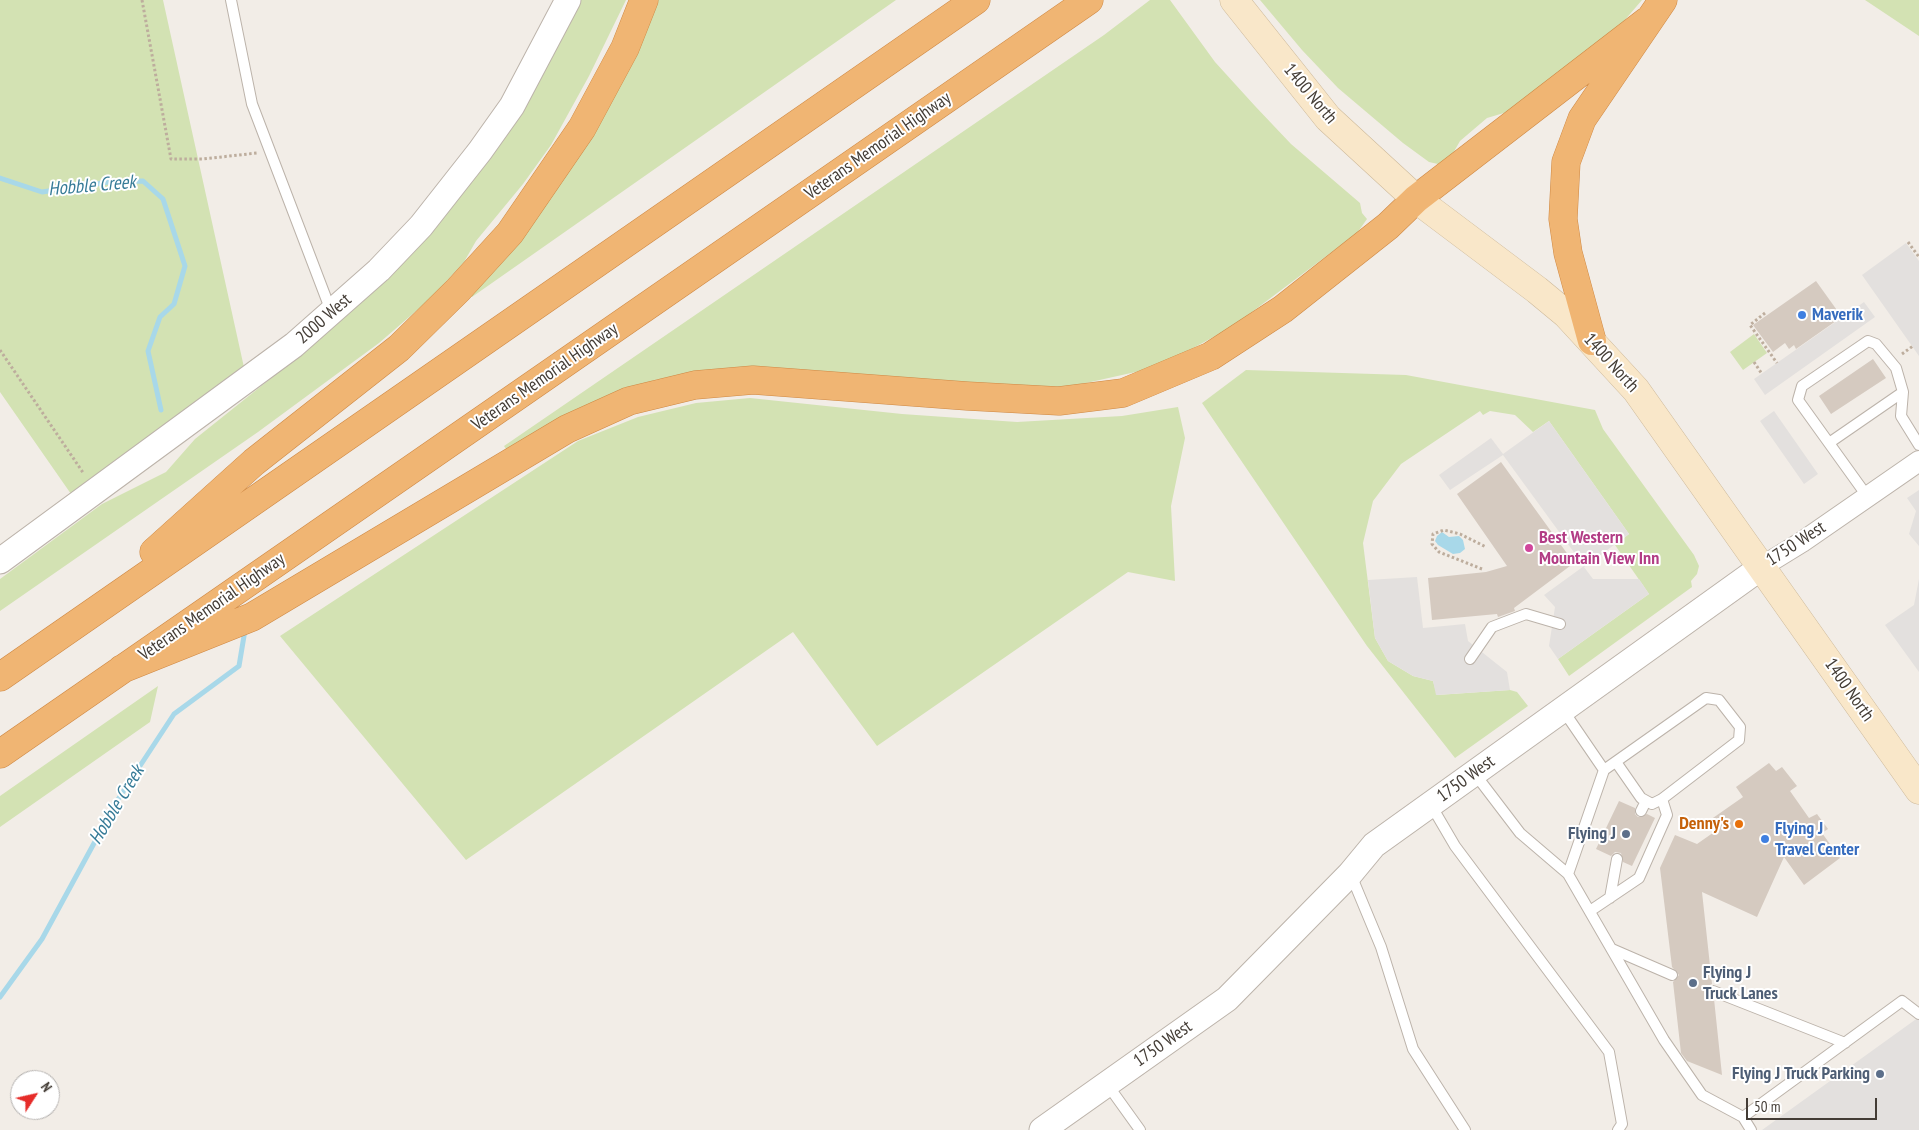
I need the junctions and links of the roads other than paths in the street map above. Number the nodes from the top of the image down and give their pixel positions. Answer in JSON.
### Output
{"nodes":[{"id":1,"x":231,"y":0,"type":"edge"},
{"id":2,"x":568,"y":0,"type":"edge"},
{"id":3,"x":644,"y":0,"type":"edge"},
{"id":4,"x":976,"y":0,"type":"edge"},
{"id":5,"x":1089,"y":0,"type":"edge"},
{"id":6,"x":1237,"y":5,"type":"edge"},
{"id":7,"x":1655,"y":10,"type":"edge"},
{"id":8,"x":1416,"y":199,"type":"junction"},
{"id":9,"x":332,"y":314,"type":"junction"},
{"id":10,"x":1592,"y":341,"type":"junction"},
{"id":11,"x":1903,"y":392,"type":"junction"},
{"id":12,"x":1829,"y":443,"type":"junction"},
{"id":13,"x":1919,"y":446,"type":"edge"},
{"id":14,"x":1919,"y":461,"type":"edge"},
{"id":15,"x":1867,"y":496,"type":"junction"},
{"id":16,"x":0,"y":561,"type":"edge"},
{"id":17,"x":1763,"y":566,"type":"junction"},
{"id":18,"x":1560,"y":624,"type":"dead end"},
{"id":19,"x":68,"y":629,"type":"junction"},
{"id":20,"x":1470,"y":659,"type":"dead end"},
{"id":21,"x":122,"y":669,"type":"junction"},
{"id":22,"x":0,"y":677,"type":"edge"},
{"id":23,"x":1563,"y":709,"type":"junction"},
{"id":24,"x":0,"y":754,"type":"edge"},
{"id":25,"x":1616,"y":762,"type":"junction"},
{"id":26,"x":1604,"y":770,"type":"junction"},
{"id":27,"x":1474,"y":773,"type":"junction"},
{"id":28,"x":1919,"y":790,"type":"edge"},
{"id":29,"x":1662,"y":799,"type":"junction"},
{"id":30,"x":1646,"y":801,"type":"junction"},
{"id":31,"x":1430,"y":805,"type":"junction"},
{"id":32,"x":1641,"y":811,"type":"dead end"},
{"id":33,"x":1617,"y":859,"type":"dead end"},
{"id":34,"x":1350,"y":874,"type":"junction"},
{"id":35,"x":1568,"y":874,"type":"junction"},
{"id":36,"x":1610,"y":898,"type":"junction"},
{"id":37,"x":1590,"y":912,"type":"junction"},
{"id":38,"x":1612,"y":949,"type":"junction"},
{"id":39,"x":1672,"y":975,"type":"dead end"},
{"id":40,"x":1713,"y":991,"type":"dead end"},
{"id":41,"x":1919,"y":1014,"type":"edge"},
{"id":42,"x":1845,"y":1043,"type":"junction"},
{"id":43,"x":1107,"y":1084,"type":"junction"},
{"id":44,"x":1742,"y":1117,"type":"junction"},
{"id":45,"x":1042,"y":1130,"type":"edge"},
{"id":46,"x":1140,"y":1130,"type":"edge"},
{"id":47,"x":1465,"y":1130,"type":"edge"},
{"id":48,"x":1618,"y":1130,"type":"edge"},
{"id":49,"x":1751,"y":1130,"type":"edge"}],
"edges":[{"from":1,"to":9,"type":"lane"},
{"from":2,"to":9,"type":"street","name":"2000 West"},
{"from":3,"to":19,"type":"highway"},
{"from":4,"to":19,"type":"highway"},
{"from":5,"to":21,"type":"highway","name":"Veterans Memorial Highway"},
{"from":6,"to":8,"type":"main road","name":"1400 North"},
{"from":7,"to":8,"type":"highway"},
{"from":7,"to":10,"type":"highway"},
{"from":8,"to":10,"type":"main road","name":"1400 North"},
{"from":8,"to":21,"type":"highway"},
{"from":9,"to":16,"type":"street","name":"2000 West"},
{"from":10,"to":17,"type":"main road","name":"1400 North"},
{"from":11,"to":12,"type":"lane"},
{"from":11,"to":12,"type":"lane"},
{"from":11,"to":13,"type":"lane"},
{"from":12,"to":15,"type":"lane"},
{"from":14,"to":15,"type":"street","name":"1750 West"},
{"from":15,"to":17,"type":"street","name":"1750 West"},
{"from":17,"to":23,"type":"street","name":"1750 West"},
{"from":17,"to":28,"type":"main road","name":"1400 North"},
{"from":18,"to":20,"type":"lane"},
{"from":19,"to":22,"type":"highway"},
{"from":21,"to":24,"type":"highway","name":"Veterans Memorial Highway"},
{"from":23,"to":26,"type":"lane"},
{"from":23,"to":27,"type":"street","name":"1750 West"},
{"from":25,"to":26,"type":"lane"},
{"from":25,"to":29,"type":"lane"},
{"from":25,"to":30,"type":"lane"},
{"from":26,"to":35,"type":"lane"},
{"from":27,"to":31,"type":"street","name":"1750 West"},
{"from":27,"to":35,"type":"lane"},
{"from":29,"to":30,"type":"lane"},
{"from":29,"to":36,"type":"lane"},
{"from":30,"to":32,"type":"lane"},
{"from":31,"to":34,"type":"street","name":"1750 West"},
{"from":31,"to":48,"type":"lane"},
{"from":33,"to":36,"type":"lane"},
{"from":34,"to":43,"type":"street","name":"1750 West"},
{"from":34,"to":47,"type":"lane"},
{"from":35,"to":37,"type":"lane"},
{"from":36,"to":37,"type":"lane"},
{"from":37,"to":38,"type":"lane"},
{"from":38,"to":39,"type":"lane"},
{"from":38,"to":44,"type":"lane"},
{"from":40,"to":42,"type":"lane"},
{"from":41,"to":42,"type":"lane"},
{"from":42,"to":44,"type":"lane"},
{"from":43,"to":45,"type":"street","name":"1750 West"},
{"from":43,"to":46,"type":"lane"},
{"from":44,"to":49,"type":"lane"}]}
